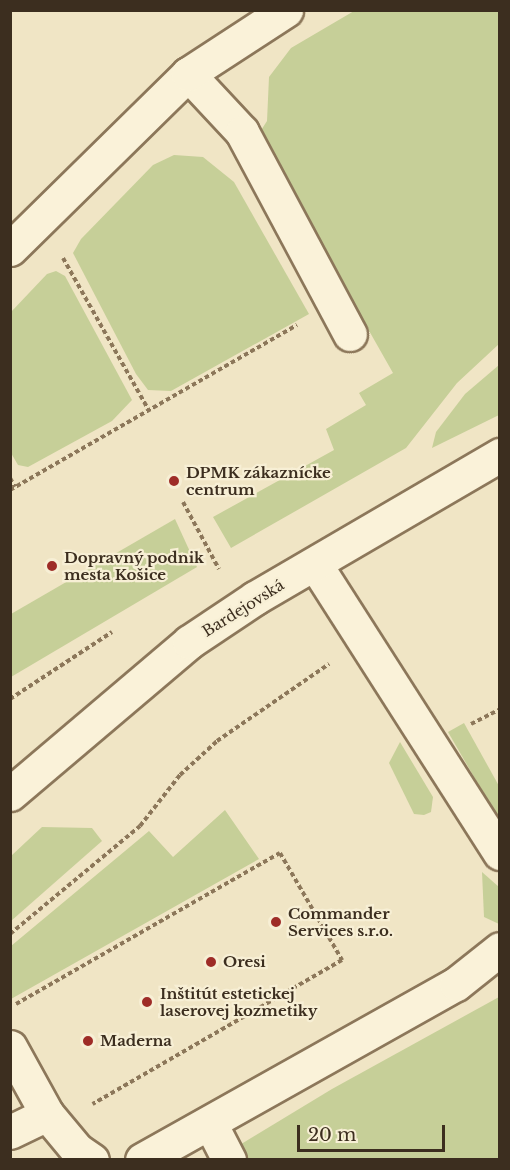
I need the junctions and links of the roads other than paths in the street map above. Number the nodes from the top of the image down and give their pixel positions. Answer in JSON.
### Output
{"nodes":[{"id":1,"x":286,"y":10,"type":"edge"},
{"id":2,"x":188,"y":74,"type":"junction"},
{"id":3,"x":10,"y":249,"type":"edge"},
{"id":4,"x":350,"y":334,"type":"dead end"},
{"id":5,"x":500,"y":455,"type":"edge"},
{"id":6,"x":315,"y":564,"type":"junction"},
{"id":7,"x":10,"y":794,"type":"edge"},
{"id":8,"x":500,"y":853,"type":"edge"},
{"id":9,"x":500,"y":949,"type":"edge"},
{"id":10,"x":10,"y":1047,"type":"edge"},
{"id":11,"x":47,"y":1114,"type":"junction"},
{"id":12,"x":210,"y":1123,"type":"junction"},
{"id":13,"x":10,"y":1132,"type":"edge"},
{"id":14,"x":92,"y":1160,"type":"edge"},
{"id":15,"x":142,"y":1160,"type":"edge"},
{"id":16,"x":229,"y":1160,"type":"edge"}],
"edges":[{"from":1,"to":2,"type":"street"},
{"from":2,"to":3,"type":"street"},
{"from":2,"to":4,"type":"street"},
{"from":5,"to":6,"type":"street","name":"Bardejovská"},
{"from":6,"to":7,"type":"street","name":"Bardejovská"},
{"from":6,"to":8,"type":"street"},
{"from":9,"to":12,"type":"street"},
{"from":10,"to":11,"type":"street"},
{"from":11,"to":13,"type":"street"},
{"from":11,"to":14,"type":"street"},
{"from":12,"to":15,"type":"street"},
{"from":12,"to":16,"type":"street"}]}
